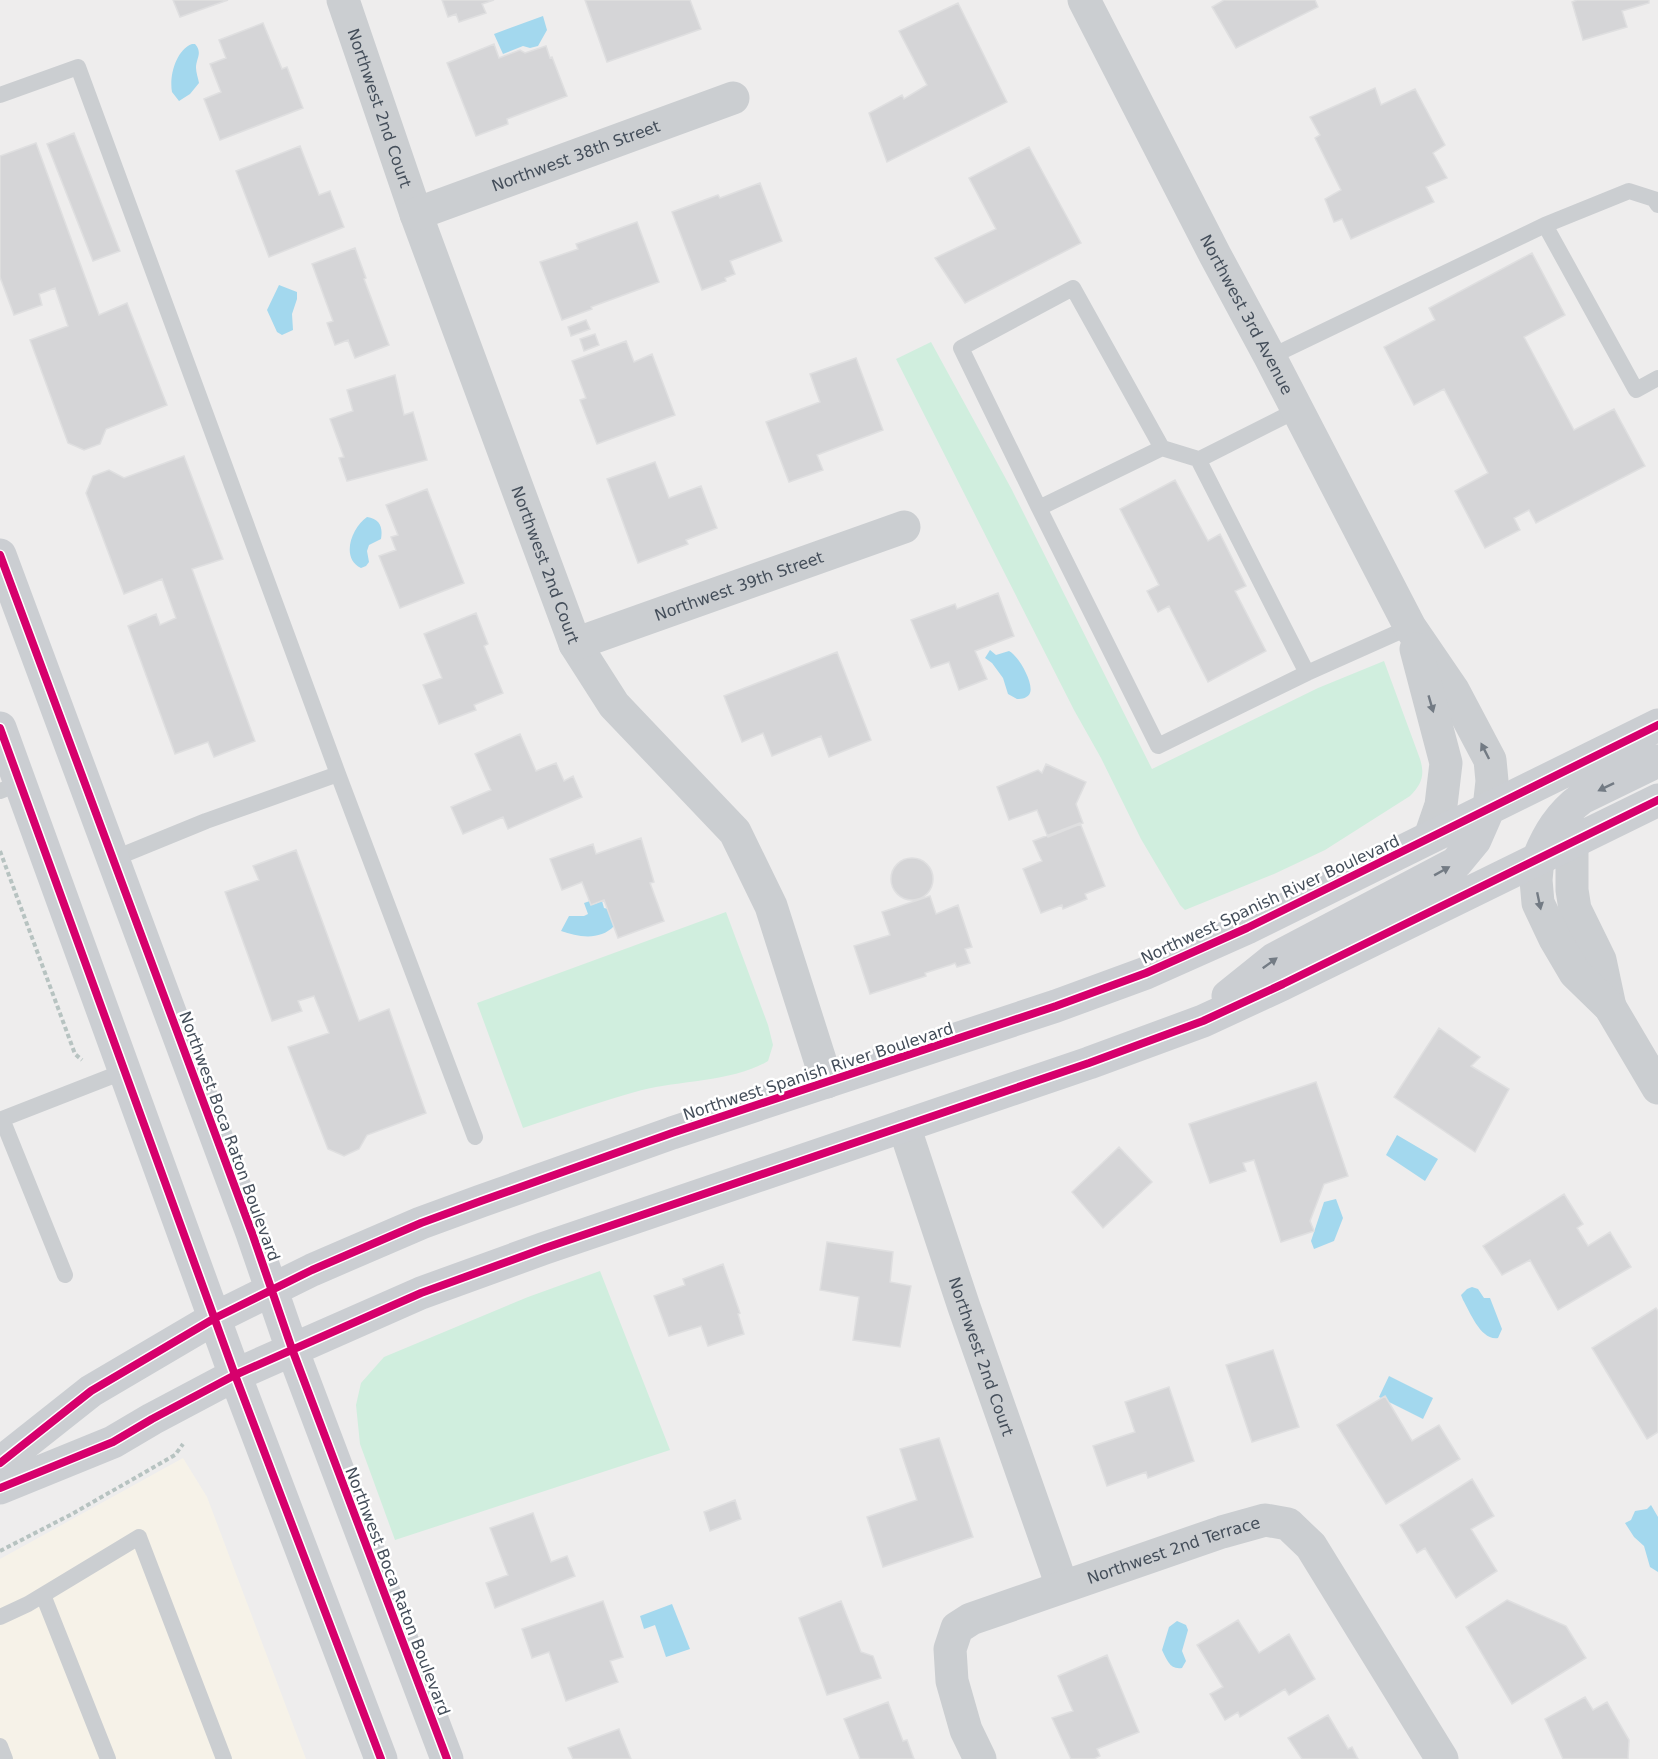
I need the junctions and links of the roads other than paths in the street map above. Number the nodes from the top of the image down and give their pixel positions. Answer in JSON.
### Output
{"nodes":[{"id":1,"x":342,"y":0,"type":"edge"},
{"id":2,"x":1084,"y":0,"type":"edge"},
{"id":3,"x":0,"y":95,"type":"edge"},
{"id":4,"x":733,"y":98,"type":"dead end"},
{"id":5,"x":1658,"y":205,"type":"edge"},
{"id":6,"x":416,"y":214,"type":"junction"},
{"id":7,"x":1545,"y":225,"type":"junction"},
{"id":8,"x":1270,"y":357,"type":"junction"},
{"id":9,"x":1658,"y":378,"type":"edge"},
{"id":10,"x":1297,"y":410,"type":"junction"},
{"id":11,"x":1162,"y":448,"type":"junction"},
{"id":12,"x":1198,"y":460,"type":"junction"},
{"id":13,"x":1039,"y":508,"type":"junction"},
{"id":14,"x":904,"y":526,"type":"dead end"},
{"id":15,"x":0,"y":555,"type":"edge"},
{"id":16,"x":1410,"y":627,"type":"junction"},
{"id":17,"x":575,"y":644,"type":"junction"},
{"id":18,"x":1307,"y":673,"type":"junction"},
{"id":19,"x":1658,"y":725,"type":"edge"},
{"id":20,"x":0,"y":728,"type":"edge"},
{"id":21,"x":1658,"y":761,"type":"edge"},
{"id":22,"x":338,"y":774,"type":"junction"},
{"id":23,"x":10,"y":787,"type":"edge"},
{"id":24,"x":1658,"y":800,"type":"edge"},
{"id":25,"x":1489,"y":808,"type":"junction"},
{"id":26,"x":1430,"y":837,"type":"junction"},
{"id":27,"x":1572,"y":842,"type":"junction"},
{"id":28,"x":113,"y":859,"type":"junction"},
{"id":29,"x":1538,"y":859,"type":"junction"},
{"id":30,"x":1610,"y":1007,"type":"junction"},
{"id":31,"x":1191,"y":1025,"type":"junction"},
{"id":32,"x":125,"y":1071,"type":"junction"},
{"id":33,"x":827,"y":1082,"type":"junction"},
{"id":34,"x":1658,"y":1088,"type":"edge"},
{"id":35,"x":1,"y":1118,"type":"edge"},
{"id":36,"x":904,"y":1126,"type":"junction"},
{"id":37,"x":476,"y":1137,"type":"dead end"},
{"id":38,"x":65,"y":1275,"type":"dead end"},
{"id":39,"x":272,"y":1288,"type":"junction"},
{"id":40,"x":215,"y":1318,"type":"junction"},
{"id":41,"x":292,"y":1349,"type":"junction"},
{"id":42,"x":235,"y":1375,"type":"junction"},
{"id":43,"x":0,"y":1463,"type":"edge"},
{"id":44,"x":0,"y":1488,"type":"edge"},
{"id":45,"x":1062,"y":1586,"type":"junction"},
{"id":46,"x":43,"y":1594,"type":"junction"},
{"id":47,"x":0,"y":1617,"type":"edge"},
{"id":48,"x":0,"y":1746,"type":"edge"},
{"id":49,"x":4,"y":1759,"type":"edge"},
{"id":50,"x":108,"y":1759,"type":"edge"},
{"id":51,"x":224,"y":1759,"type":"edge"},
{"id":52,"x":381,"y":1759,"type":"edge"},
{"id":53,"x":447,"y":1759,"type":"edge"},
{"id":54,"x":980,"y":1759,"type":"edge"},
{"id":55,"x":1442,"y":1759,"type":"edge"}],
"edges":[{"from":1,"to":6,"type":"street","name":"Northwest 2nd Court"},
{"from":2,"to":8,"type":"street","name":"Northwest 3rd Avenue"},
{"from":3,"to":22,"type":"lane"},
{"from":4,"to":6,"type":"street","name":"Northwest 38th Street"},
{"from":5,"to":7,"type":"lane"},
{"from":6,"to":17,"type":"street","name":"Northwest 2nd Court"},
{"from":7,"to":8,"type":"lane"},
{"from":7,"to":9,"type":"lane"},
{"from":8,"to":10,"type":"street","name":"Northwest 3rd Avenue"},
{"from":10,"to":12,"type":"lane"},
{"from":10,"to":16,"type":"street","name":"Northwest 3rd Avenue"},
{"from":11,"to":12,"type":"lane"},
{"from":11,"to":13,"type":"lane"},
{"from":11,"to":13,"type":"lane"},
{"from":12,"to":18,"type":"lane"},
{"from":13,"to":18,"type":"lane"},
{"from":14,"to":17,"type":"street","name":"Northwest 39th Street"},
{"from":15,"to":28,"type":"main road","name":"Northwest Boca Raton Boulevard"},
{"from":16,"to":18,"type":"lane"},
{"from":25,"to":16,"type":"street","name":"Northwest 3rd Avenue","one_way":true},
{"from":16,"to":26,"type":"street","name":"Northwest 3rd Avenue","one_way":true},
{"from":17,"to":33,"type":"street","name":"Northwest 2nd Court"},
{"from":19,"to":25,"type":"main road","name":"Northwest Spanish River Boulevard"},
{"from":20,"to":23,"type":"main road"},
{"from":21,"to":29,"type":"main road","one_way":true},
{"from":22,"to":28,"type":"lane"},
{"from":22,"to":37,"type":"lane"},
{"from":23,"to":32,"type":"main road"},
{"from":24,"to":27,"type":"main road"},
{"from":25,"to":26,"type":"main road","name":"Northwest Spanish River Boulevard"},
{"from":31,"to":25,"type":"main road","one_way":true},
{"from":26,"to":33,"type":"main road","name":"Northwest Spanish River Boulevard"},
{"from":27,"to":29,"type":"main road"},
{"from":27,"to":30,"type":"street"},
{"from":28,"to":39,"type":"main road","name":"Northwest Boca Raton Boulevard"},
{"from":29,"to":30,"type":"street","one_way":true},
{"from":29,"to":31,"type":"main road"},
{"from":30,"to":34,"type":"street"},
{"from":31,"to":36,"type":"main road"},
{"from":32,"to":35,"type":"lane"},
{"from":32,"to":40,"type":"main road"},
{"from":33,"to":39,"type":"main road","name":"Northwest Spanish River Boulevard"},
{"from":35,"to":38,"type":"lane"},
{"from":36,"to":41,"type":"main road"},
{"from":36,"to":45,"type":"street","name":"Northwest 2nd Court"},
{"from":39,"to":40,"type":"main road","name":"Northwest Spanish River Boulevard"},
{"from":39,"to":41,"type":"main road","name":"Northwest Boca Raton Boulevard"},
{"from":40,"to":42,"type":"main road"},
{"from":40,"to":43,"type":"main road","name":"Northwest Spanish River Boulevard"},
{"from":41,"to":42,"type":"main road"},
{"from":41,"to":53,"type":"main road","name":"Northwest Boca Raton Boulevard"},
{"from":42,"to":44,"type":"main road"},
{"from":42,"to":52,"type":"main road"},
{"from":45,"to":54,"type":"street","name":"Northwest 2nd Terrace"},
{"from":45,"to":55,"type":"street","name":"Northwest 2nd Terrace"},
{"from":46,"to":47,"type":"lane"},
{"from":46,"to":50,"type":"lane"},
{"from":46,"to":51,"type":"lane"},
{"from":48,"to":49,"type":"lane"}]}
